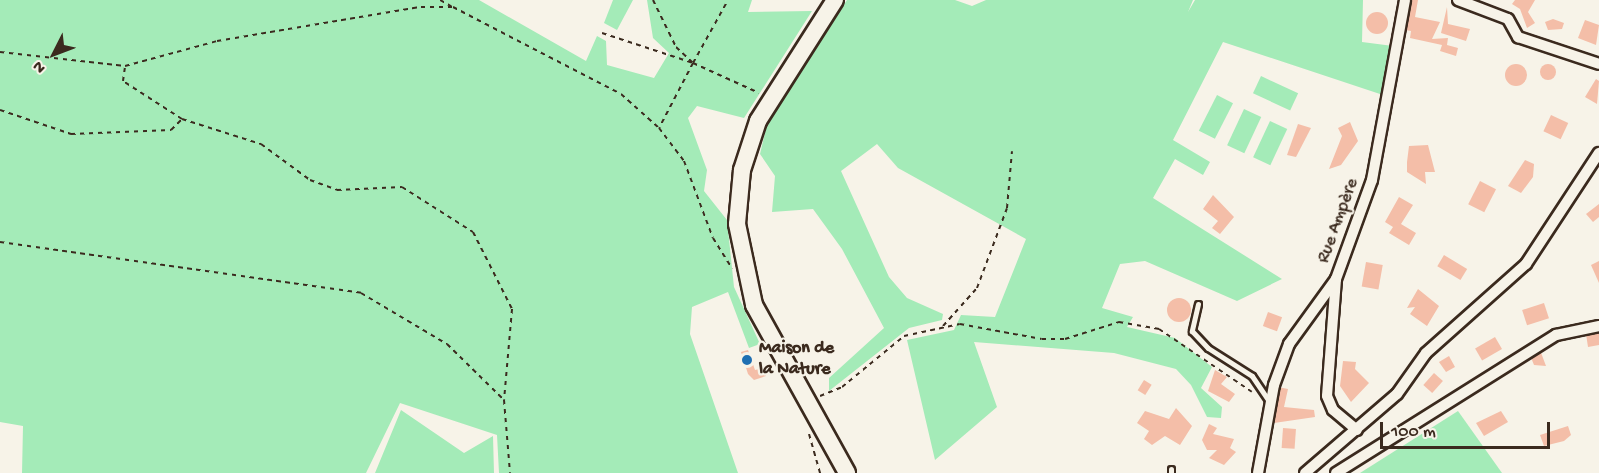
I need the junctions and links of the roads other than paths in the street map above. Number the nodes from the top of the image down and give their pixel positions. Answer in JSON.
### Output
{"nodes":[{"id":1,"x":835,"y":0,"type":"edge"},
{"id":2,"x":1405,"y":0,"type":"edge"},
{"id":3,"x":1458,"y":0,"type":"edge"},
{"id":4,"x":1599,"y":64,"type":"edge"},
{"id":5,"x":1599,"y":153,"type":"edge"},
{"id":6,"x":1336,"y":279,"type":"junction"},
{"id":7,"x":1198,"y":304,"type":"dead end"},
{"id":8,"x":1599,"y":326,"type":"edge"},
{"id":9,"x":1268,"y":401,"type":"junction"},
{"id":10,"x":1357,"y":430,"type":"junction"},
{"id":11,"x":847,"y":473,"type":"edge"},
{"id":12,"x":1258,"y":473,"type":"edge"},
{"id":13,"x":1306,"y":473,"type":"edge"},
{"id":14,"x":1336,"y":473,"type":"edge"}],
"edges":[{"from":1,"to":11,"type":"street"},
{"from":2,"to":6,"type":"street","name":"Rue Ampère"},
{"from":3,"to":4,"type":"street"},
{"from":5,"to":10,"type":"street"},
{"from":6,"to":9,"type":"street","name":"Rue Ampère"},
{"from":6,"to":10,"type":"street"},
{"from":7,"to":9,"type":"lane"},
{"from":8,"to":14,"type":"street"},
{"from":9,"to":12,"type":"street","name":"Rue Ampère"},
{"from":10,"to":13,"type":"street"}]}
